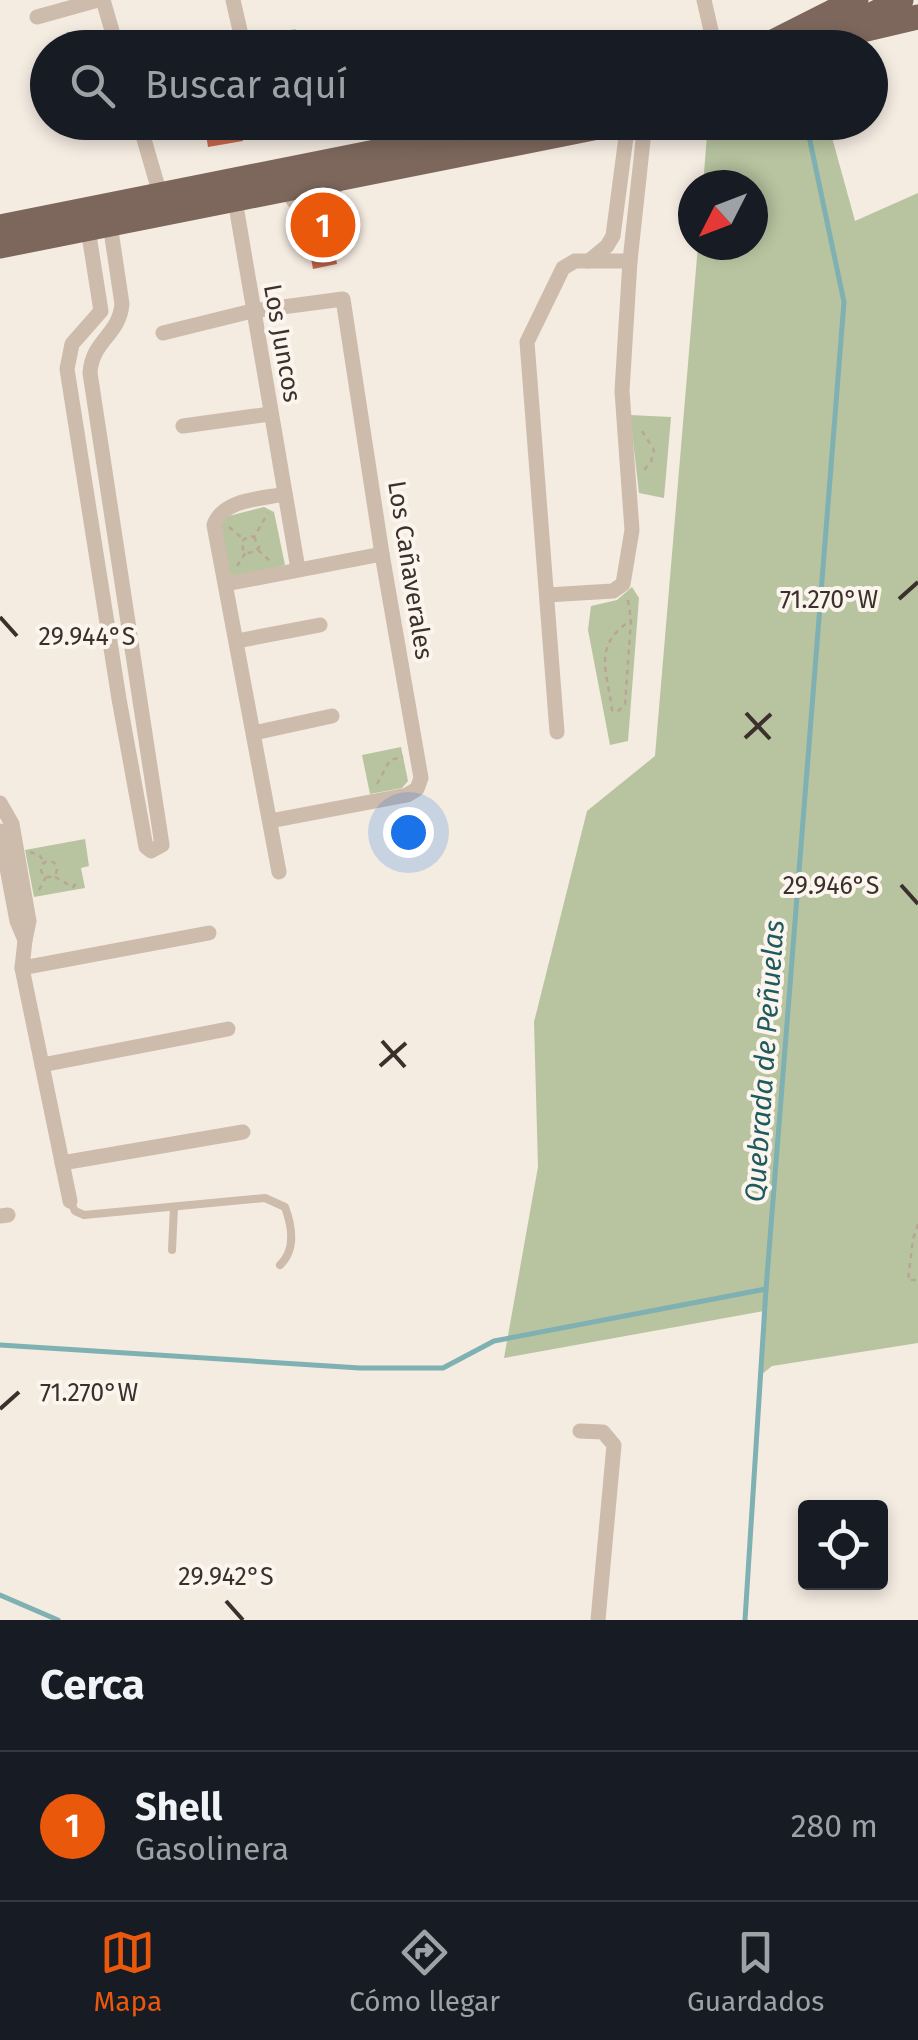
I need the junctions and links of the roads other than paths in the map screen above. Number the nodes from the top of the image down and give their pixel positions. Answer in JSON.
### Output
{"nodes":[{"id":1,"x":100,"y":0,"type":"edge"},
{"id":2,"x":233,"y":0,"type":"edge"},
{"id":3,"x":704,"y":0,"type":"edge"},
{"id":4,"x":838,"y":0,"type":"edge"},
{"id":5,"x":856,"y":0,"type":"edge"},
{"id":6,"x":901,"y":0,"type":"edge"},
{"id":7,"x":918,"y":16,"type":"edge"},
{"id":8,"x":37,"y":17,"type":"dead end"},
{"id":9,"x":111,"y":30,"type":"edge"},
{"id":10,"x":240,"y":30,"type":"edge"},
{"id":11,"x":712,"y":30,"type":"edge"},
{"id":12,"x":818,"y":30,"type":"edge"},
{"id":13,"x":821,"y":30,"type":"edge"},
{"id":14,"x":830,"y":30,"type":"edge"},
{"id":15,"x":848,"y":30,"type":"edge"},
{"id":16,"x":144,"y":140,"type":"edge"},
{"id":17,"x":434,"y":140,"type":"edge"},
{"id":18,"x":536,"y":140,"type":"edge"},
{"id":19,"x":624,"y":140,"type":"edge"},
{"id":20,"x":644,"y":140,"type":"edge"},
{"id":21,"x":340,"y":179,"type":"junction"},
{"id":22,"x":281,"y":190,"type":"junction"},
{"id":23,"x":160,"y":194,"type":"junction"},
{"id":24,"x":234,"y":200,"type":"junction"},
{"id":25,"x":0,"y":227,"type":"edge"},
{"id":26,"x":99,"y":227,"type":"junction"},
{"id":27,"x":0,"y":246,"type":"edge"},
{"id":28,"x":590,"y":261,"type":"junction"},
{"id":29,"x":630,"y":261,"type":"junction"},
{"id":30,"x":252,"y":312,"type":"junction"},
{"id":31,"x":163,"y":333,"type":"dead end"},
{"id":32,"x":270,"y":414,"type":"junction"},
{"id":33,"x":183,"y":426,"type":"dead end"},
{"id":34,"x":98,"y":427,"type":"junction"},
{"id":35,"x":77,"y":430,"type":"junction"},
{"id":36,"x":281,"y":495,"type":"junction"},
{"id":37,"x":382,"y":554,"type":"junction"},
{"id":38,"x":298,"y":569,"type":"junction"},
{"id":39,"x":120,"y":570,"type":"junction"},
{"id":40,"x":99,"y":572,"type":"junction"},
{"id":41,"x":226,"y":584,"type":"junction"},
{"id":42,"x":547,"y":595,"type":"junction"},
{"id":43,"x":320,"y":625,"type":"dead end"},
{"id":44,"x":238,"y":641,"type":"junction"},
{"id":45,"x":140,"y":697,"type":"junction"},
{"id":46,"x":119,"y":699,"type":"junction"},
{"id":47,"x":332,"y":716,"type":"dead end"},
{"id":48,"x":254,"y":732,"type":"junction"},
{"id":49,"x":556,"y":732,"type":"dead end"},
{"id":50,"x":0,"y":809,"type":"edge"},
{"id":51,"x":270,"y":821,"type":"junction"},
{"id":52,"x":0,"y":831,"type":"edge"},
{"id":53,"x":2,"y":859,"type":"edge"},
{"id":54,"x":279,"y":872,"type":"dead end"},
{"id":55,"x":209,"y":932,"type":"dead end"},
{"id":56,"x":25,"y":940,"type":"junction"},
{"id":57,"x":22,"y":968,"type":"junction"},
{"id":58,"x":228,"y":1029,"type":"dead end"},
{"id":59,"x":42,"y":1064,"type":"junction"},
{"id":60,"x":243,"y":1132,"type":"dead end"},
{"id":61,"x":62,"y":1163,"type":"junction"},
{"id":62,"x":70,"y":1202,"type":"joint"},
{"id":63,"x":174,"y":1207,"type":"junction"},
{"id":64,"x":172,"y":1250,"type":"dead end"},
{"id":65,"x":280,"y":1265,"type":"dead end"},
{"id":66,"x":580,"y":1431,"type":"dead end"},
{"id":67,"x":598,"y":1620,"type":"edge"}],
"edges":[{"from":1,"to":8,"type":"street"},
{"from":1,"to":9,"type":"street"},
{"from":2,"to":10,"type":"street"},
{"from":3,"to":11,"type":"street"},
{"from":4,"to":12,"type":"main road"},
{"from":5,"to":13,"type":"main road"},
{"from":6,"to":14,"type":"main road"},
{"from":7,"to":15,"type":"main road"},
{"from":16,"to":23,"type":"street"},
{"from":17,"to":23,"type":"main road"},
{"from":18,"to":21,"type":"main road"},
{"from":19,"to":28,"type":"street"},
{"from":20,"to":29,"type":"street"},
{"from":21,"to":22,"type":"main road"},
{"from":21,"to":22,"type":"lane"},
{"from":22,"to":24,"type":"main road"},
{"from":23,"to":25,"type":"main road"},
{"from":24,"to":26,"type":"main road"},
{"from":24,"to":30,"type":"street","name":"Los Juncos"},
{"from":26,"to":27,"type":"main road"},
{"from":26,"to":34,"type":"street"},
{"from":26,"to":35,"type":"street"},
{"from":28,"to":29,"type":"street"},
{"from":28,"to":42,"type":"street"},
{"from":29,"to":42,"type":"street"},
{"from":30,"to":31,"type":"street"},
{"from":30,"to":32,"type":"street","name":"Los Juncos"},
{"from":30,"to":37,"type":"street","name":"Los Cañaverales"},
{"from":32,"to":33,"type":"street"},
{"from":32,"to":36,"type":"street","name":"Los Juncos"},
{"from":34,"to":35,"type":"street"},
{"from":34,"to":39,"type":"street"},
{"from":35,"to":40,"type":"street"},
{"from":36,"to":38,"type":"street","name":"Los Juncos"},
{"from":36,"to":41,"type":"street"},
{"from":37,"to":38,"type":"street"},
{"from":37,"to":51,"type":"street","name":"Los Cañaverales"},
{"from":38,"to":41,"type":"street"},
{"from":39,"to":40,"type":"street"},
{"from":39,"to":45,"type":"street"},
{"from":40,"to":46,"type":"street"},
{"from":41,"to":44,"type":"street"},
{"from":42,"to":49,"type":"street"},
{"from":43,"to":44,"type":"street"},
{"from":44,"to":48,"type":"street"},
{"from":45,"to":46,"type":"street"},
{"from":45,"to":46,"type":"street"},
{"from":47,"to":48,"type":"street"},
{"from":48,"to":51,"type":"street"},
{"from":50,"to":56,"type":"street"},
{"from":51,"to":54,"type":"street"},
{"from":52,"to":53,"type":"street"},
{"from":53,"to":56,"type":"street"},
{"from":55,"to":57,"type":"street"},
{"from":56,"to":57,"type":"street"},
{"from":57,"to":59,"type":"street"},
{"from":58,"to":59,"type":"street"},
{"from":59,"to":61,"type":"street"},
{"from":60,"to":61,"type":"street"},
{"from":61,"to":62,"type":"street"},
{"from":62,"to":63,"type":"lane"},
{"from":63,"to":64,"type":"lane"},
{"from":63,"to":65,"type":"lane"},
{"from":66,"to":67,"type":"street"}]}
